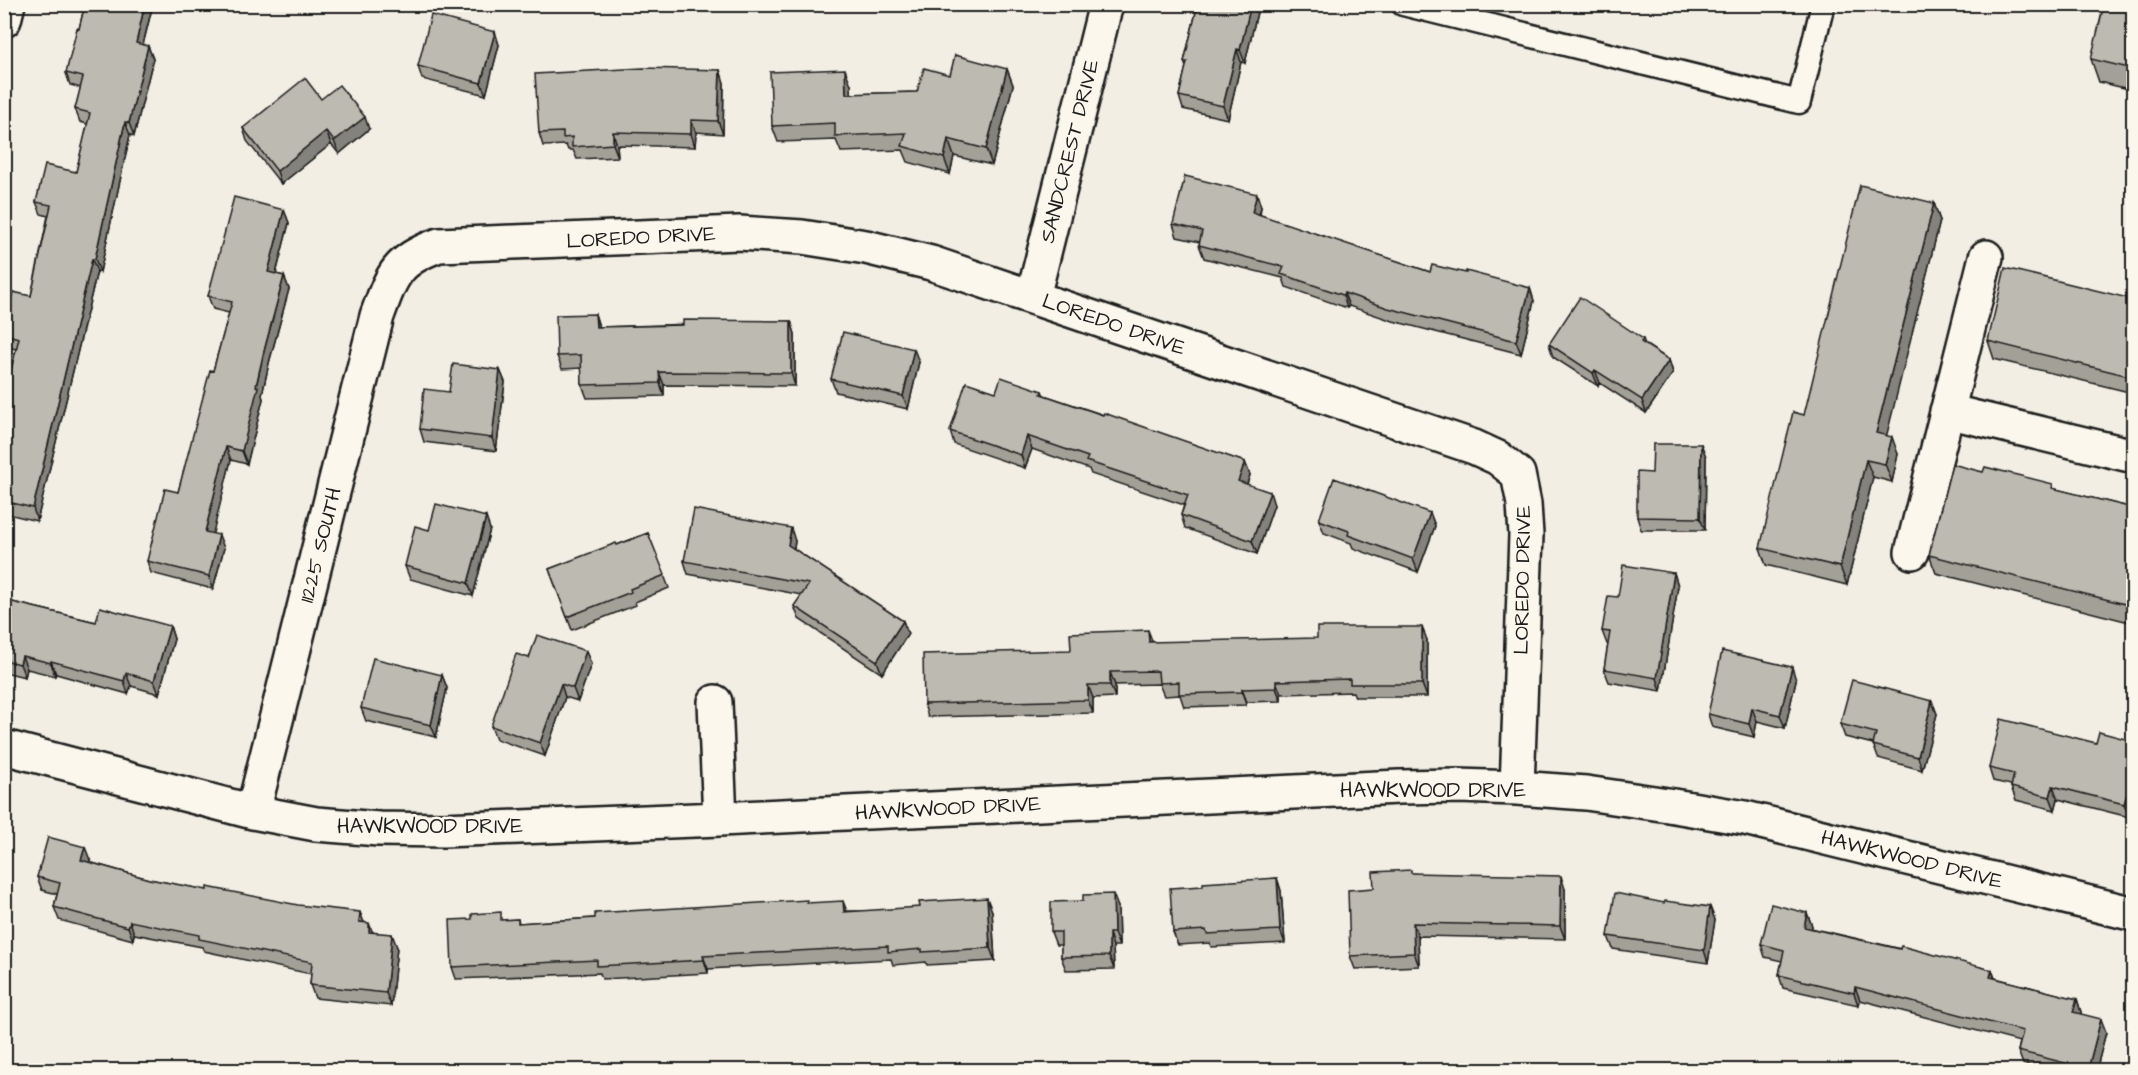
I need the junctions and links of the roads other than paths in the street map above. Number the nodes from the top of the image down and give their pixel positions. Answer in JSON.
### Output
{"nodes":[{"id":1,"x":8,"y":4,"type":"edge"},
{"id":2,"x":1106,"y":4,"type":"edge"},
{"id":3,"x":1403,"y":4,"type":"edge"},
{"id":4,"x":1823,"y":4,"type":"edge"},
{"id":5,"x":4,"y":20,"type":"edge"},
{"id":6,"x":1986,"y":257,"type":"dead end"},
{"id":7,"x":390,"y":278,"type":"joint"},
{"id":8,"x":1033,"y":297,"type":"junction"},
{"id":9,"x":1947,"y":411,"type":"junction"},
{"id":10,"x":2133,"y":456,"type":"edge"},
{"id":11,"x":1911,"y":552,"type":"dead end"},
{"id":12,"x":715,"y":702,"type":"dead end"},
{"id":13,"x":4,"y":747,"type":"edge"},
{"id":14,"x":1517,"y":788,"type":"junction"},
{"id":15,"x":252,"y":812,"type":"junction"},
{"id":16,"x":720,"y":819,"type":"junction"},
{"id":17,"x":2133,"y":914,"type":"edge"}],
"edges":[{"from":1,"to":5,"type":"street"},
{"from":2,"to":8,"type":"street","name":"SANDCREST DRIVE"},
{"from":3,"to":4,"type":"lane"},
{"from":6,"to":9,"type":"street"},
{"from":7,"to":8,"type":"street","name":"LOREDO DRIVE"},
{"from":7,"to":15,"type":"street","name":"11225 SOUTH"},
{"from":8,"to":14,"type":"street","name":"LOREDO DRIVE"},
{"from":9,"to":10,"type":"street"},
{"from":9,"to":11,"type":"street"},
{"from":12,"to":16,"type":"street"},
{"from":13,"to":15,"type":"street","name":"HAWKWOOD DRIVE"},
{"from":14,"to":16,"type":"street","name":"HAWKWOOD DRIVE"},
{"from":14,"to":17,"type":"street","name":"HAWKWOOD DRIVE"},
{"from":15,"to":16,"type":"street","name":"HAWKWOOD DRIVE"}]}
